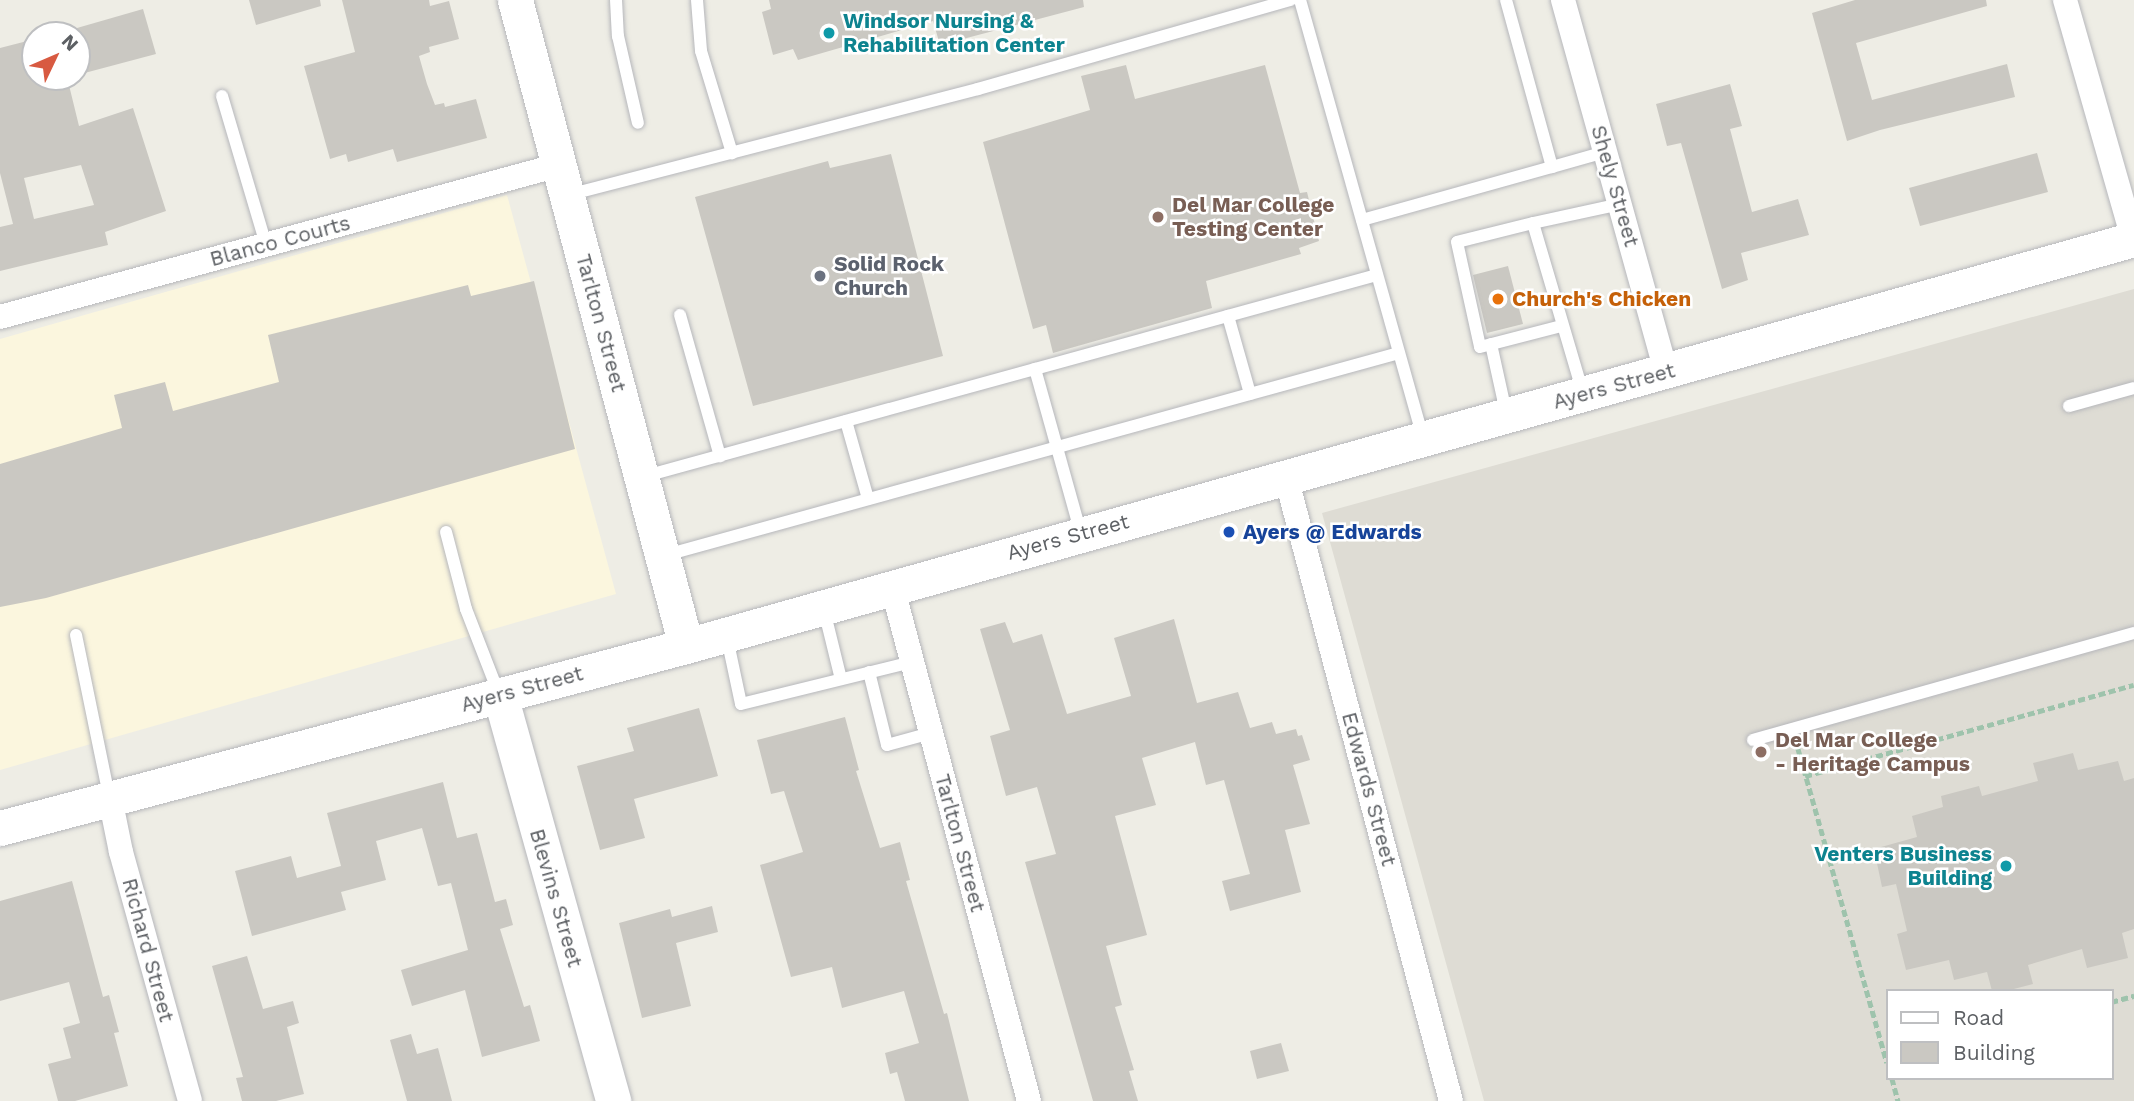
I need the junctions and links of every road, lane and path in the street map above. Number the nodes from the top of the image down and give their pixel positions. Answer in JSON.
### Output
{"nodes":[{"id":1,"x":515,"y":0,"type":"edge"},
{"id":2,"x":616,"y":0,"type":"edge"},
{"id":3,"x":697,"y":0,"type":"edge"},
{"id":4,"x":1291,"y":0,"type":"edge"},
{"id":5,"x":1300,"y":0,"type":"edge"},
{"id":6,"x":1506,"y":0,"type":"edge"},
{"id":7,"x":1563,"y":0,"type":"edge"},
{"id":8,"x":2065,"y":0,"type":"edge"},
{"id":9,"x":222,"y":96,"type":"dead end"},
{"id":10,"x":638,"y":123,"type":"dead end"},
{"id":11,"x":1605,"y":152,"type":"junction"},
{"id":12,"x":732,"y":153,"type":"junction"},
{"id":13,"x":1552,"y":167,"type":"junction"},
{"id":14,"x":563,"y":180,"type":"junction"},
{"id":15,"x":1620,"y":204,"type":"junction"},
{"id":16,"x":1362,"y":220,"type":"junction"},
{"id":17,"x":1533,"y":223,"type":"junction"},
{"id":18,"x":2134,"y":239,"type":"edge"},
{"id":19,"x":266,"y":245,"type":"junction"},
{"id":20,"x":1377,"y":275,"type":"junction"},
{"id":21,"x":680,"y":315,"type":"dead end"},
{"id":22,"x":1228,"y":316,"type":"junction"},
{"id":23,"x":0,"y":317,"type":"edge"},
{"id":24,"x":1561,"y":326,"type":"junction"},
{"id":25,"x":1491,"y":344,"type":"junction"},
{"id":26,"x":1399,"y":354,"type":"junction"},
{"id":27,"x":1035,"y":369,"type":"junction"},
{"id":28,"x":1666,"y":372,"type":"junction"},
{"id":29,"x":2134,"y":388,"type":"edge"},
{"id":30,"x":1583,"y":393,"type":"junction"},
{"id":31,"x":1250,"y":394,"type":"junction"},
{"id":32,"x":2069,"y":406,"type":"dead end"},
{"id":33,"x":1507,"y":415,"type":"junction"},
{"id":34,"x":846,"y":421,"type":"junction"},
{"id":35,"x":1423,"y":439,"type":"junction"},
{"id":36,"x":1056,"y":447,"type":"junction"},
{"id":37,"x":720,"y":456,"type":"junction"},
{"id":38,"x":641,"y":477,"type":"junction"},
{"id":39,"x":1286,"y":477,"type":"junction"},
{"id":40,"x":868,"y":499,"type":"junction"},
{"id":41,"x":446,"y":532,"type":"dead end"},
{"id":42,"x":1080,"y":534,"type":"junction"},
{"id":43,"x":662,"y":556,"type":"junction"},
{"id":44,"x":892,"y":586,"type":"junction"},
{"id":45,"x":823,"y":606,"type":"junction"},
{"id":46,"x":2134,"y":633,"type":"edge"},
{"id":47,"x":726,"y":634,"type":"junction"},
{"id":48,"x":76,"y":635,"type":"dead end"},
{"id":49,"x":686,"y":646,"type":"junction"},
{"id":50,"x":912,"y":662,"type":"junction"},
{"id":51,"x":869,"y":673,"type":"junction"},
{"id":52,"x":841,"y":679,"type":"junction"},
{"id":53,"x":2134,"y":685,"type":"edge"},
{"id":54,"x":500,"y":695,"type":"junction"},
{"id":55,"x":1793,"y":729,"type":"junction"},
{"id":56,"x":931,"y":733,"type":"junction"},
{"id":57,"x":1753,"y":740,"type":"dead end"},
{"id":58,"x":1805,"y":775,"type":"junction"},
{"id":59,"x":110,"y":798,"type":"junction"},
{"id":60,"x":0,"y":828,"type":"edge"},
{"id":61,"x":2134,"y":996,"type":"edge"},
{"id":62,"x":2113,"y":1001,"type":"edge"},
{"id":63,"x":1885,"y":1055,"type":"edge"},
{"id":64,"x":1893,"y":1080,"type":"edge"},
{"id":65,"x":190,"y":1101,"type":"edge"},
{"id":66,"x":613,"y":1101,"type":"edge"},
{"id":67,"x":1029,"y":1101,"type":"edge"},
{"id":68,"x":1451,"y":1101,"type":"edge"},
{"id":69,"x":1898,"y":1101,"type":"edge"}],
"edges":[{"from":1,"to":14,"type":"main road","name":"Tarlton Street"},
{"from":2,"to":10,"type":"lane"},
{"from":3,"to":12,"type":"lane"},
{"from":4,"to":12,"type":"lane"},
{"from":5,"to":16,"type":"lane"},
{"from":6,"to":13,"type":"lane"},
{"from":7,"to":11,"type":"street","name":"Shely Street"},
{"from":8,"to":18,"type":"street"},
{"from":9,"to":19,"type":"lane"},
{"from":11,"to":13,"type":"lane"},
{"from":11,"to":15,"type":"street","name":"Shely Street"},
{"from":12,"to":14,"type":"lane"},
{"from":13,"to":16,"type":"lane"},
{"from":14,"to":19,"type":"street","name":"Blanco Courts"},
{"from":14,"to":38,"type":"main road","name":"Tarlton Street"},
{"from":15,"to":17,"type":"lane"},
{"from":15,"to":28,"type":"street","name":"Shely Street"},
{"from":16,"to":20,"type":"lane"},
{"from":17,"to":24,"type":"lane"},
{"from":17,"to":25,"type":"lane"},
{"from":18,"to":28,"type":"main road","name":"Ayers Street"},
{"from":19,"to":23,"type":"street","name":"Blanco Courts"},
{"from":20,"to":22,"type":"lane"},
{"from":20,"to":26,"type":"lane"},
{"from":21,"to":37,"type":"lane"},
{"from":22,"to":27,"type":"lane"},
{"from":22,"to":31,"type":"lane"},
{"from":24,"to":25,"type":"lane"},
{"from":24,"to":30,"type":"lane"},
{"from":25,"to":33,"type":"lane"},
{"from":26,"to":31,"type":"lane"},
{"from":26,"to":35,"type":"lane"},
{"from":27,"to":34,"type":"lane"},
{"from":27,"to":36,"type":"lane"},
{"from":28,"to":30,"type":"main road","name":"Ayers Street"},
{"from":29,"to":32,"type":"lane"},
{"from":30,"to":33,"type":"main road","name":"Ayers Street"},
{"from":31,"to":36,"type":"lane"},
{"from":33,"to":35,"type":"main road","name":"Ayers Street"},
{"from":34,"to":37,"type":"lane"},
{"from":34,"to":40,"type":"lane"},
{"from":35,"to":39,"type":"main road","name":"Ayers Street"},
{"from":36,"to":40,"type":"lane"},
{"from":36,"to":42,"type":"lane"},
{"from":37,"to":38,"type":"lane"},
{"from":38,"to":43,"type":"main road","name":"Tarlton Street"},
{"from":39,"to":42,"type":"main road","name":"Ayers Street"},
{"from":39,"to":68,"type":"street","name":"Edwards Street"},
{"from":40,"to":43,"type":"lane"},
{"from":41,"to":54,"type":"lane"},
{"from":42,"to":44,"type":"main road","name":"Ayers Street"},
{"from":43,"to":49,"type":"main road","name":"Tarlton Street"},
{"from":44,"to":45,"type":"main road","name":"Ayers Street"},
{"from":44,"to":50,"type":"street","name":"Tarlton Street"},
{"from":45,"to":47,"type":"main road","name":"Ayers Street"},
{"from":45,"to":52,"type":"lane"},
{"from":46,"to":55,"type":"lane"},
{"from":47,"to":49,"type":"main road","name":"Ayers Street"},
{"from":47,"to":52,"type":"lane"},
{"from":48,"to":59,"type":"lane"},
{"from":49,"to":54,"type":"main road","name":"Ayers Street"},
{"from":50,"to":51,"type":"lane"},
{"from":50,"to":56,"type":"street","name":"Tarlton Street"},
{"from":51,"to":52,"type":"lane"},
{"from":51,"to":56,"type":"lane"},
{"from":53,"to":58,"type":"path"},
{"from":54,"to":59,"type":"main road","name":"Ayers Street"},
{"from":54,"to":66,"type":"main road","name":"Blevins Street"},
{"from":55,"to":57,"type":"lane"},
{"from":55,"to":58,"type":"path"},
{"from":56,"to":67,"type":"street","name":"Tarlton Street"},
{"from":58,"to":63,"type":"path"},
{"from":59,"to":60,"type":"main road","name":"Ayers Street"},
{"from":59,"to":65,"type":"street","name":"Richard Street"},
{"from":61,"to":62,"type":"path"},
{"from":64,"to":69,"type":"path"}]}
